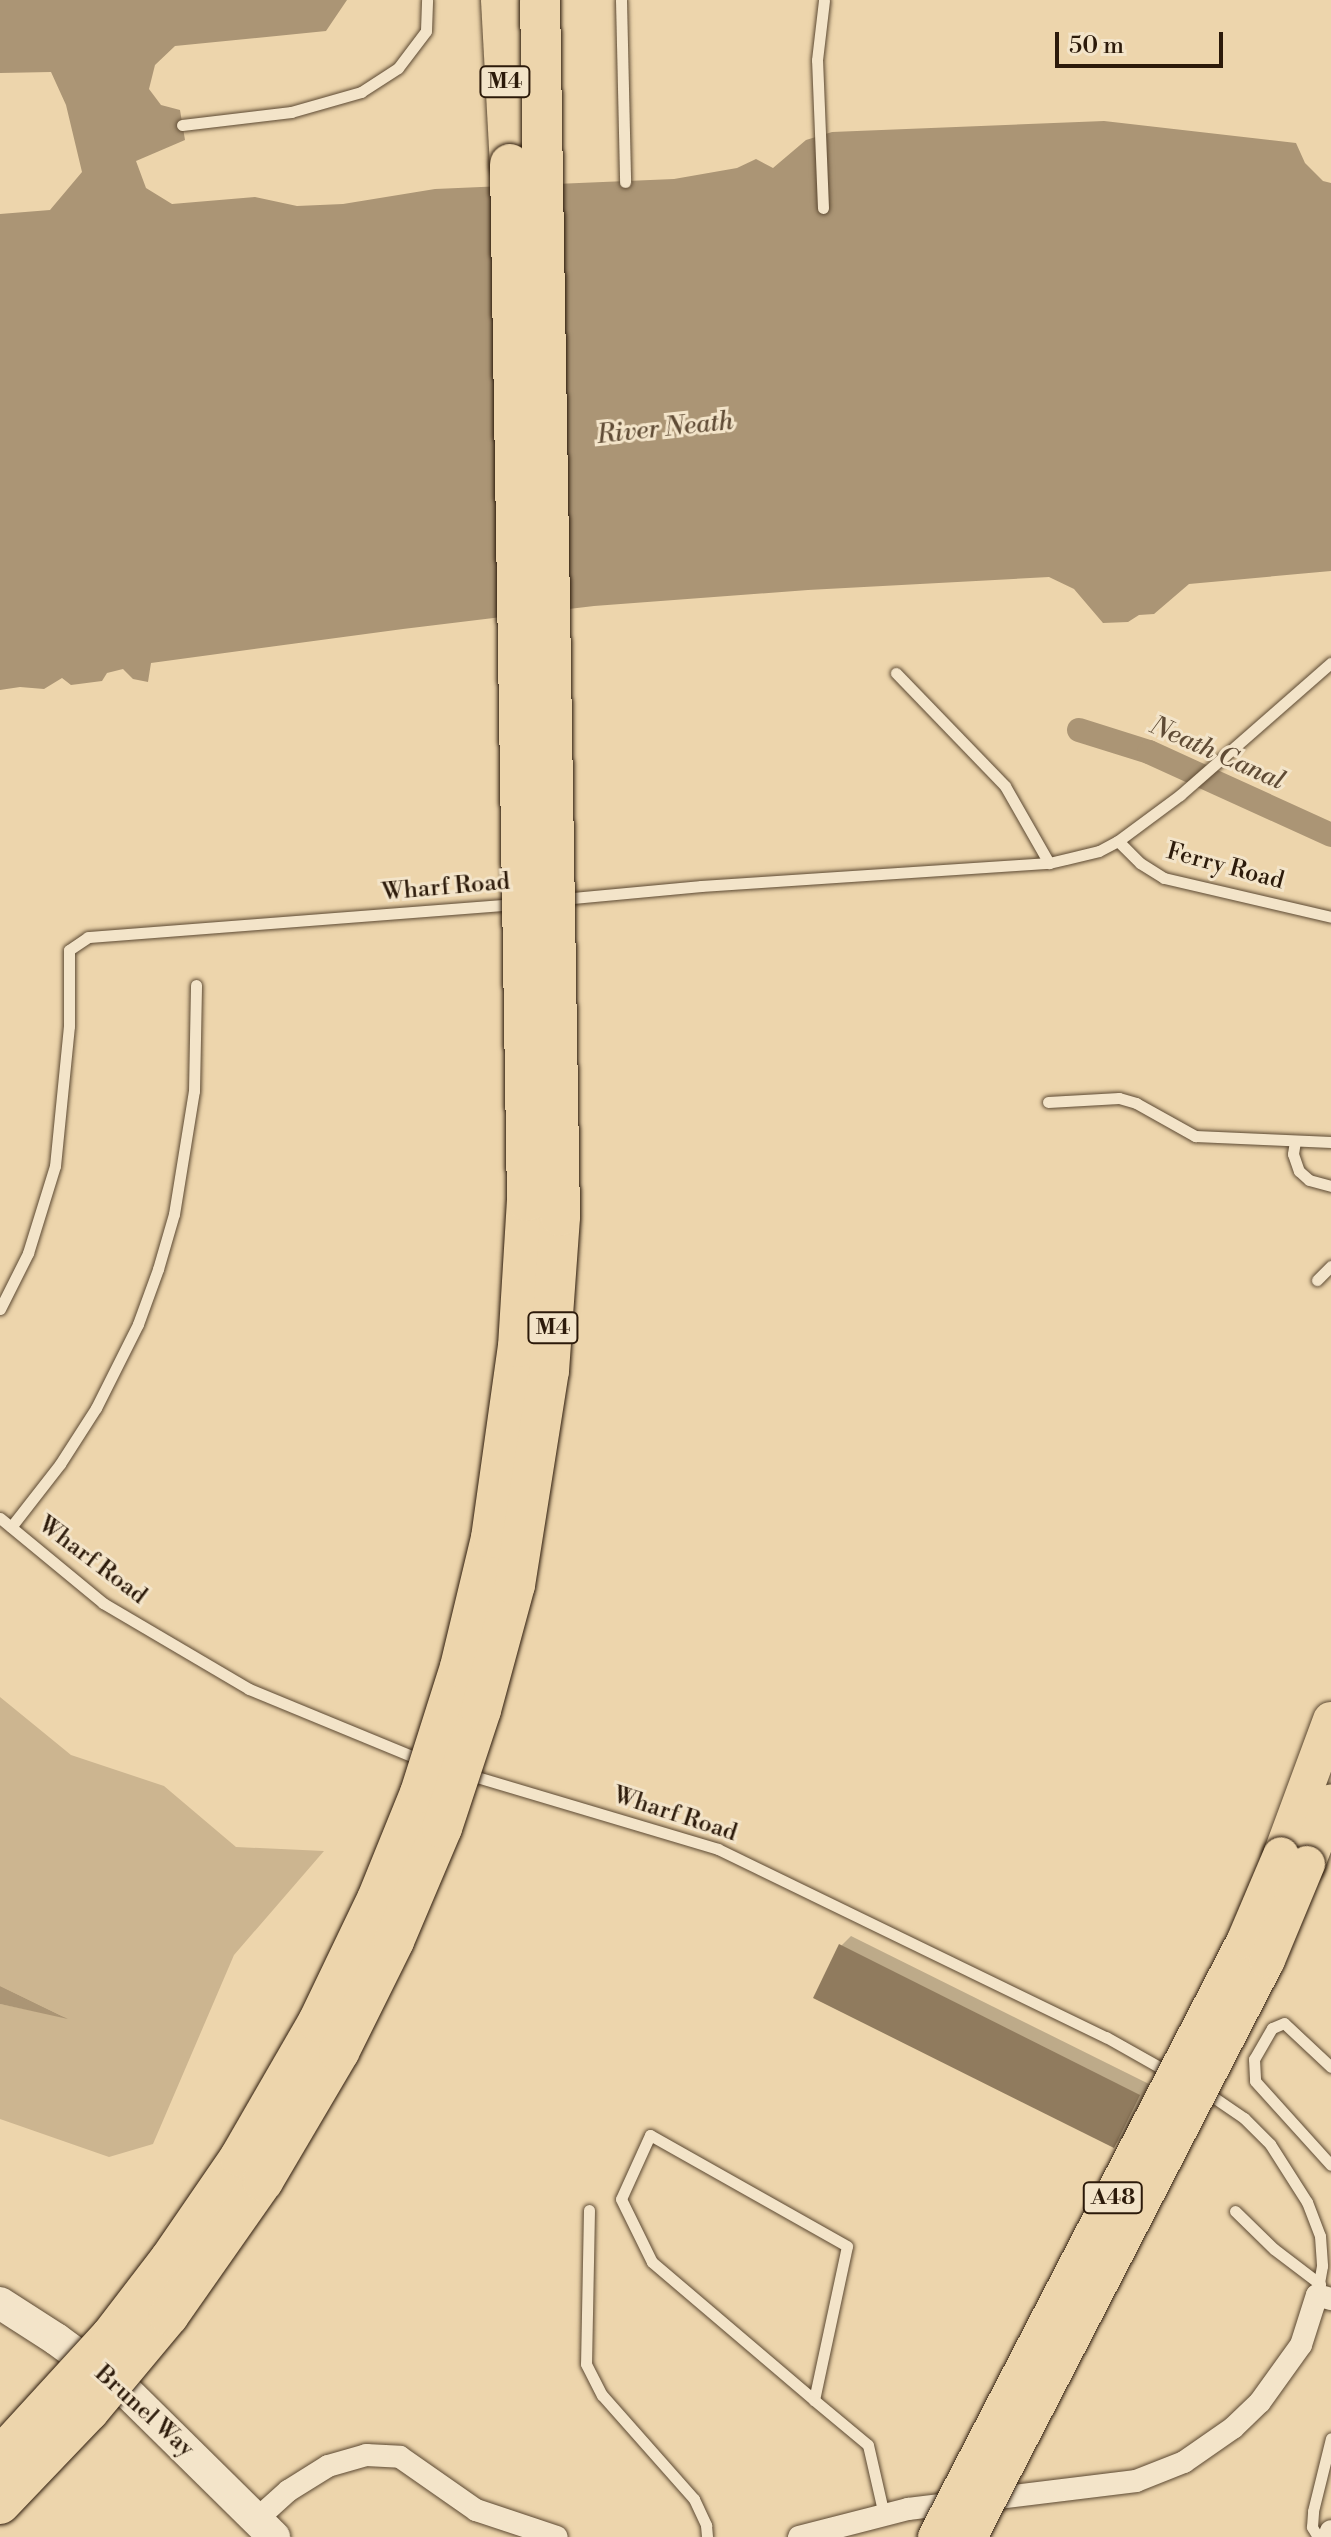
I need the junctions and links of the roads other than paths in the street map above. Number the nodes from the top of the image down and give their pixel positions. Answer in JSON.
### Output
{"nodes":[{"id":1,"x":427,"y":0,"type":"edge"},
{"id":2,"x":504,"y":0,"type":"edge"},
{"id":3,"x":540,"y":0,"type":"edge"},
{"id":4,"x":621,"y":0,"type":"edge"},
{"id":5,"x":824,"y":0,"type":"edge"},
{"id":6,"x":182,"y":125,"type":"dead end"},
{"id":7,"x":625,"y":182,"type":"dead end"},
{"id":8,"x":823,"y":208,"type":"dead end"},
{"id":9,"x":1331,"y":663,"type":"edge"},
{"id":10,"x":896,"y":673,"type":"dead end"},
{"id":11,"x":1118,"y":841,"type":"junction"},
{"id":12,"x":1049,"y":863,"type":"junction"},
{"id":13,"x":548,"y":901,"type":"dead end"},
{"id":14,"x":532,"y":902,"type":"dead end"},
{"id":15,"x":1331,"y":917,"type":"edge"},
{"id":16,"x":196,"y":985,"type":"dead end"},
{"id":17,"x":1048,"y":1102,"type":"dead end"},
{"id":18,"x":1295,"y":1141,"type":"junction"},
{"id":19,"x":1331,"y":1142,"type":"edge"},
{"id":20,"x":1331,"y":1186,"type":"edge"},
{"id":21,"x":1331,"y":1266,"type":"edge"},
{"id":22,"x":1317,"y":1280,"type":"dead end"},
{"id":23,"x":0,"y":1309,"type":"edge"},
{"id":24,"x":0,"y":1518,"type":"edge"},
{"id":25,"x":11,"y":1527,"type":"junction"},
{"id":26,"x":1331,"y":1720,"type":"edge"},
{"id":27,"x":1331,"y":1802,"type":"edge"},
{"id":28,"x":1294,"y":1859,"type":"junction"},
{"id":29,"x":1331,"y":2067,"type":"edge"},
{"id":30,"x":1329,"y":2159,"type":"edge"},
{"id":31,"x":589,"y":2210,"type":"dead end"},
{"id":32,"x":1235,"y":2211,"type":"dead end"},
{"id":33,"x":1323,"y":2293,"type":"edge"},
{"id":34,"x":0,"y":2303,"type":"edge"},
{"id":35,"x":814,"y":2400,"type":"junction"},
{"id":36,"x":1331,"y":2438,"type":"edge"},
{"id":37,"x":0,"y":2457,"type":"edge"},
{"id":38,"x":0,"y":2504,"type":"edge"},
{"id":39,"x":884,"y":2515,"type":"junction"},
{"id":40,"x":266,"y":2528,"type":"edge"},
{"id":41,"x":1324,"y":2535,"type":"edge"},
{"id":42,"x":557,"y":2537,"type":"edge"},
{"id":43,"x":707,"y":2537,"type":"edge"},
{"id":44,"x":799,"y":2537,"type":"edge"},
{"id":45,"x":936,"y":2537,"type":"edge"},
{"id":46,"x":969,"y":2537,"type":"edge"}],
"edges":[{"from":1,"to":6,"type":"lane"},
{"from":2,"to":37,"type":"highway","number":"M4","bridge":true},
{"from":3,"to":38,"type":"highway","number":"M4","bridge":true},
{"from":4,"to":7,"type":"lane"},
{"from":5,"to":8,"type":"lane"},
{"from":9,"to":11,"type":"lane"},
{"from":10,"to":12,"type":"lane"},
{"from":11,"to":12,"type":"lane"},
{"from":11,"to":15,"type":"lane","name":"Ferry Road"},
{"from":12,"to":13,"type":"lane"},
{"from":14,"to":23,"type":"lane","name":"Wharf Road"},
{"from":16,"to":25,"type":"lane"},
{"from":17,"to":18,"type":"lane"},
{"from":18,"to":19,"type":"lane"},
{"from":18,"to":20,"type":"lane"},
{"from":21,"to":22,"type":"lane"},
{"from":24,"to":25,"type":"lane","name":"Wharf Road"},
{"from":25,"to":33,"type":"lane","name":"Wharf Road"},
{"from":26,"to":28,"type":"main road","number":"A48"},
{"from":27,"to":28,"type":"main road","number":"A48"},
{"from":28,"to":45,"type":"main road","number":"A48","bridge":true},
{"from":28,"to":46,"type":"main road","number":"A48","bridge":true},
{"from":29,"to":30,"type":"lane"},
{"from":31,"to":43,"type":"lane"},
{"from":32,"to":33,"type":"lane"},
{"from":33,"to":39,"type":"street"},
{"from":34,"to":40,"type":"street","name":"Brunel Way"},
{"from":35,"to":35,"type":"lane"},
{"from":35,"to":39,"type":"lane"},
{"from":36,"to":41,"type":"lane"},
{"from":39,"to":44,"type":"street"},
{"from":40,"to":42,"type":"street"}]}
